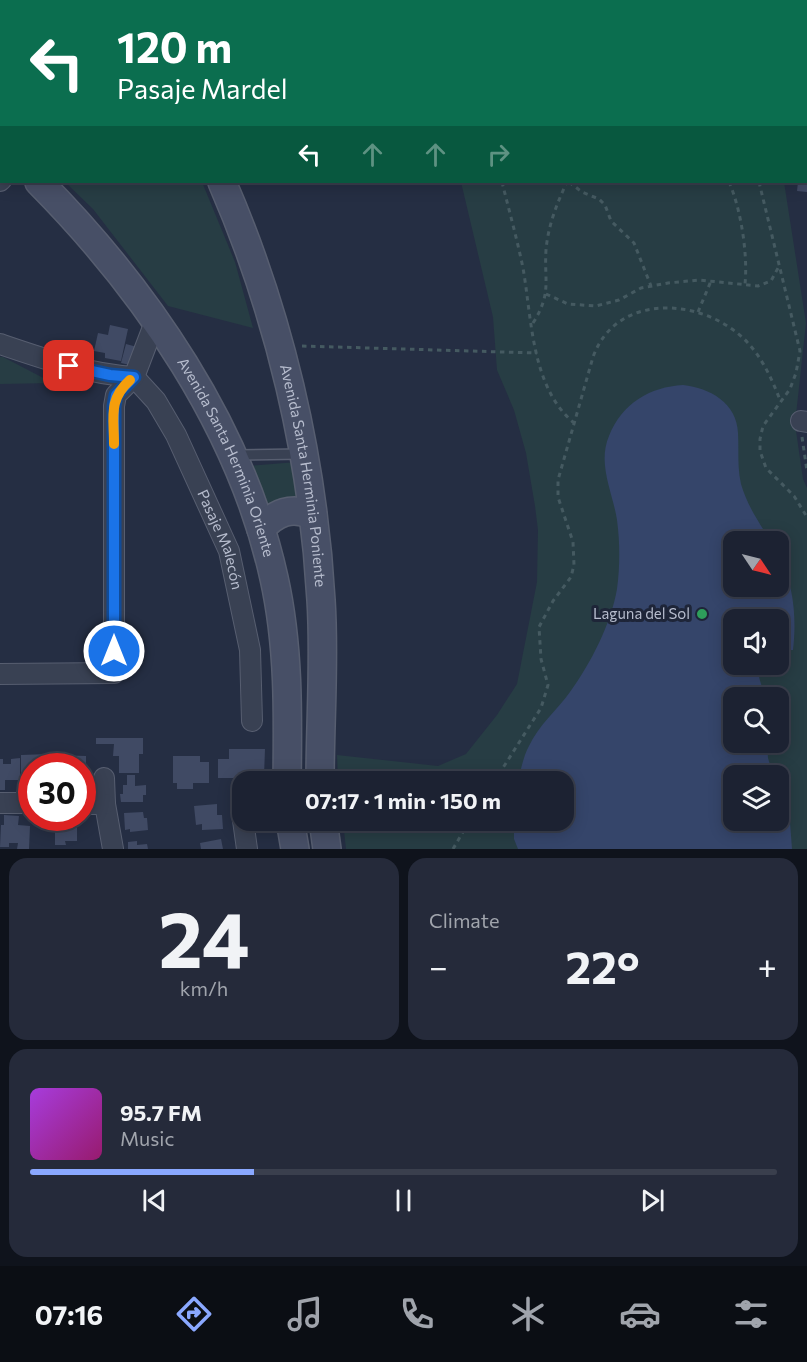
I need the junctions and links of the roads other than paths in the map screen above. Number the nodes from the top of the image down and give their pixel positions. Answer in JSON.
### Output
{"nodes":[{"id":1,"x":40,"y":183,"type":"edge"},
{"id":2,"x":222,"y":183,"type":"edge"},
{"id":3,"x":155,"y":322,"type":"junction"},
{"id":4,"x":0,"y":344,"type":"edge"},
{"id":5,"x":134,"y":377,"type":"junction"},
{"id":6,"x":304,"y":454,"type":"junction"},
{"id":7,"x":232,"y":455,"type":"junction"},
{"id":8,"x":313,"y":516,"type":"junction"},
{"id":9,"x":261,"y":529,"type":"junction"},
{"id":10,"x":0,"y":674,"type":"edge"},
{"id":11,"x":252,"y":721,"type":"dead end"},
{"id":12,"x":287,"y":771,"type":"edge"},
{"id":13,"x":330,"y":771,"type":"edge"},
{"id":14,"x":104,"y":778,"type":"dead end"},
{"id":15,"x":0,"y":803,"type":"edge"},
{"id":16,"x":18,"y":803,"type":"edge"},
{"id":17,"x":96,"y":804,"type":"edge"},
{"id":18,"x":105,"y":804,"type":"junction"},
{"id":19,"x":244,"y":831,"type":"edge"},
{"id":20,"x":292,"y":831,"type":"edge"},
{"id":21,"x":325,"y":831,"type":"edge"},
{"id":22,"x":113,"y":849,"type":"edge"},
{"id":23,"x":247,"y":849,"type":"edge"},
{"id":24,"x":295,"y":849,"type":"edge"},
{"id":25,"x":327,"y":849,"type":"edge"}],
"edges":[{"from":1,"to":3,"type":"street","name":"Avenida Santa Herminia Oriente"},
{"from":2,"to":6,"type":"street","name":"Avenida Santa Herminia Poniente"},
{"from":3,"to":5,"type":"street"},
{"from":3,"to":7,"type":"street","name":"Avenida Santa Herminia Oriente"},
{"from":4,"to":5,"type":"street"},
{"from":5,"to":10,"type":"street"},
{"from":5,"to":11,"type":"street","name":"Pasaje Malecón"},
{"from":6,"to":7,"type":"lane"},
{"from":6,"to":8,"type":"street","name":"Avenida Santa Herminia Poniente"},
{"from":7,"to":9,"type":"street","name":"Avenida Santa Herminia Oriente"},
{"from":8,"to":9,"type":"street"},
{"from":8,"to":13,"type":"street","name":"Avenida Santa Herminia Poniente"},
{"from":9,"to":12,"type":"street","name":"Avenida Santa Herminia Oriente"},
{"from":14,"to":18,"type":"street"},
{"from":15,"to":16,"type":"street"},
{"from":17,"to":18,"type":"street"},
{"from":18,"to":22,"type":"street"},
{"from":19,"to":23,"type":"street"},
{"from":20,"to":24,"type":"street"},
{"from":21,"to":25,"type":"street"}]}
